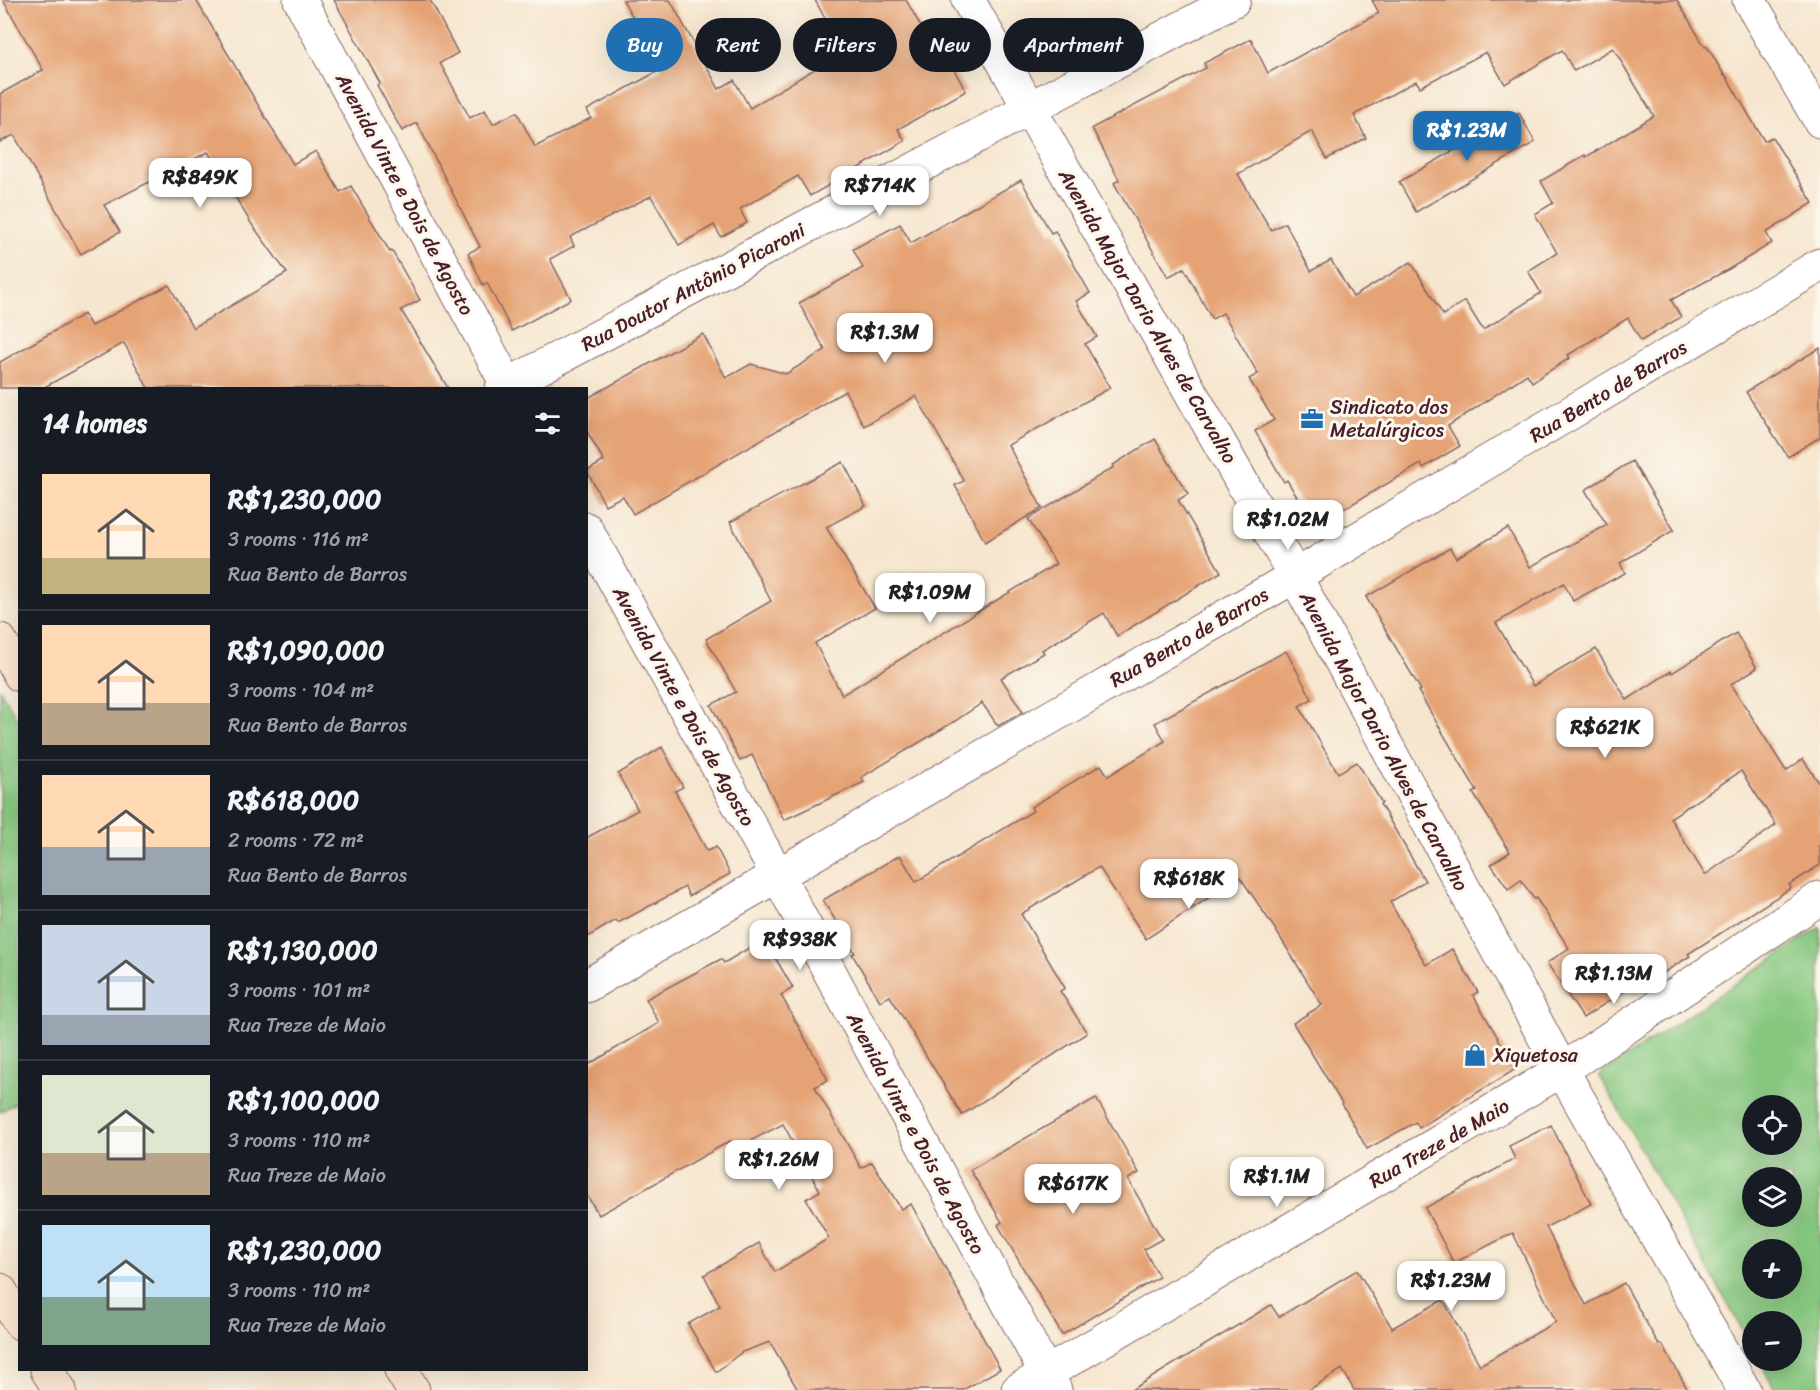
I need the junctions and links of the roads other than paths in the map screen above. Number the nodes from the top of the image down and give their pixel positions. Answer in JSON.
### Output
{"nodes":[{"id":1,"x":300,"y":0,"type":"edge"},
{"id":2,"x":968,"y":0,"type":"edge"},
{"id":3,"x":1234,"y":0,"type":"edge"},
{"id":4,"x":1749,"y":0,"type":"edge"},
{"id":5,"x":1030,"y":109,"type":"junction"},
{"id":6,"x":1820,"y":121,"type":"edge"},
{"id":7,"x":1820,"y":265,"type":"edge"},
{"id":8,"x":505,"y":387,"type":"edge"},
{"id":9,"x":508,"y":387,"type":"edge"},
{"id":10,"x":588,"y":533,"type":"edge"},
{"id":11,"x":1295,"y":576,"type":"junction"},
{"id":12,"x":777,"y":874,"type":"junction"},
{"id":13,"x":1820,"y":898,"type":"edge"},
{"id":14,"x":588,"y":985,"type":"edge"},
{"id":15,"x":1562,"y":1070,"type":"junction"},
{"id":16,"x":0,"y":1290,"type":"edge"},
{"id":17,"x":18,"y":1320,"type":"edge"},
{"id":18,"x":48,"y":1371,"type":"edge"},
{"id":19,"x":402,"y":1371,"type":"edge"},
{"id":20,"x":1051,"y":1382,"type":"edge"},
{"id":21,"x":60,"y":1390,"type":"edge"},
{"id":22,"x":413,"y":1390,"type":"edge"},
{"id":23,"x":1018,"y":1390,"type":"edge"},
{"id":24,"x":1744,"y":1390,"type":"edge"}],
"edges":[{"from":1,"to":8,"type":"street","name":"Avenida Vinte e Dois de Agosto"},
{"from":2,"to":5,"type":"street","name":"Avenida Major Dario Alves de Carvalho"},
{"from":3,"to":5,"type":"street","name":"Rua Doutor Antônio Picaroni"},
{"from":4,"to":6,"type":"street"},
{"from":5,"to":9,"type":"street","name":"Rua Doutor Antônio Picaroni"},
{"from":5,"to":11,"type":"street","name":"Avenida Major Dario Alves de Carvalho"},
{"from":7,"to":11,"type":"street","name":"Rua Bento de Barros"},
{"from":10,"to":12,"type":"street","name":"Avenida Vinte e Dois de Agosto"},
{"from":11,"to":12,"type":"street","name":"Rua Bento de Barros"},
{"from":11,"to":15,"type":"street","name":"Avenida Major Dario Alves de Carvalho"},
{"from":12,"to":14,"type":"street","name":"Rua Bento de Barros"},
{"from":12,"to":20,"type":"street","name":"Avenida Vinte e Dois de Agosto"},
{"from":13,"to":15,"type":"street","name":"Rua Treze de Maio"},
{"from":15,"to":20,"type":"street","name":"Rua Treze de Maio"},
{"from":15,"to":24,"type":"street","name":"Avenida Major Dario Alves de Carvalho"},
{"from":16,"to":17,"type":"street"},
{"from":18,"to":21,"type":"street"},
{"from":19,"to":22,"type":"street"},
{"from":20,"to":23,"type":"street","name":"Rua Treze de Maio"}]}
